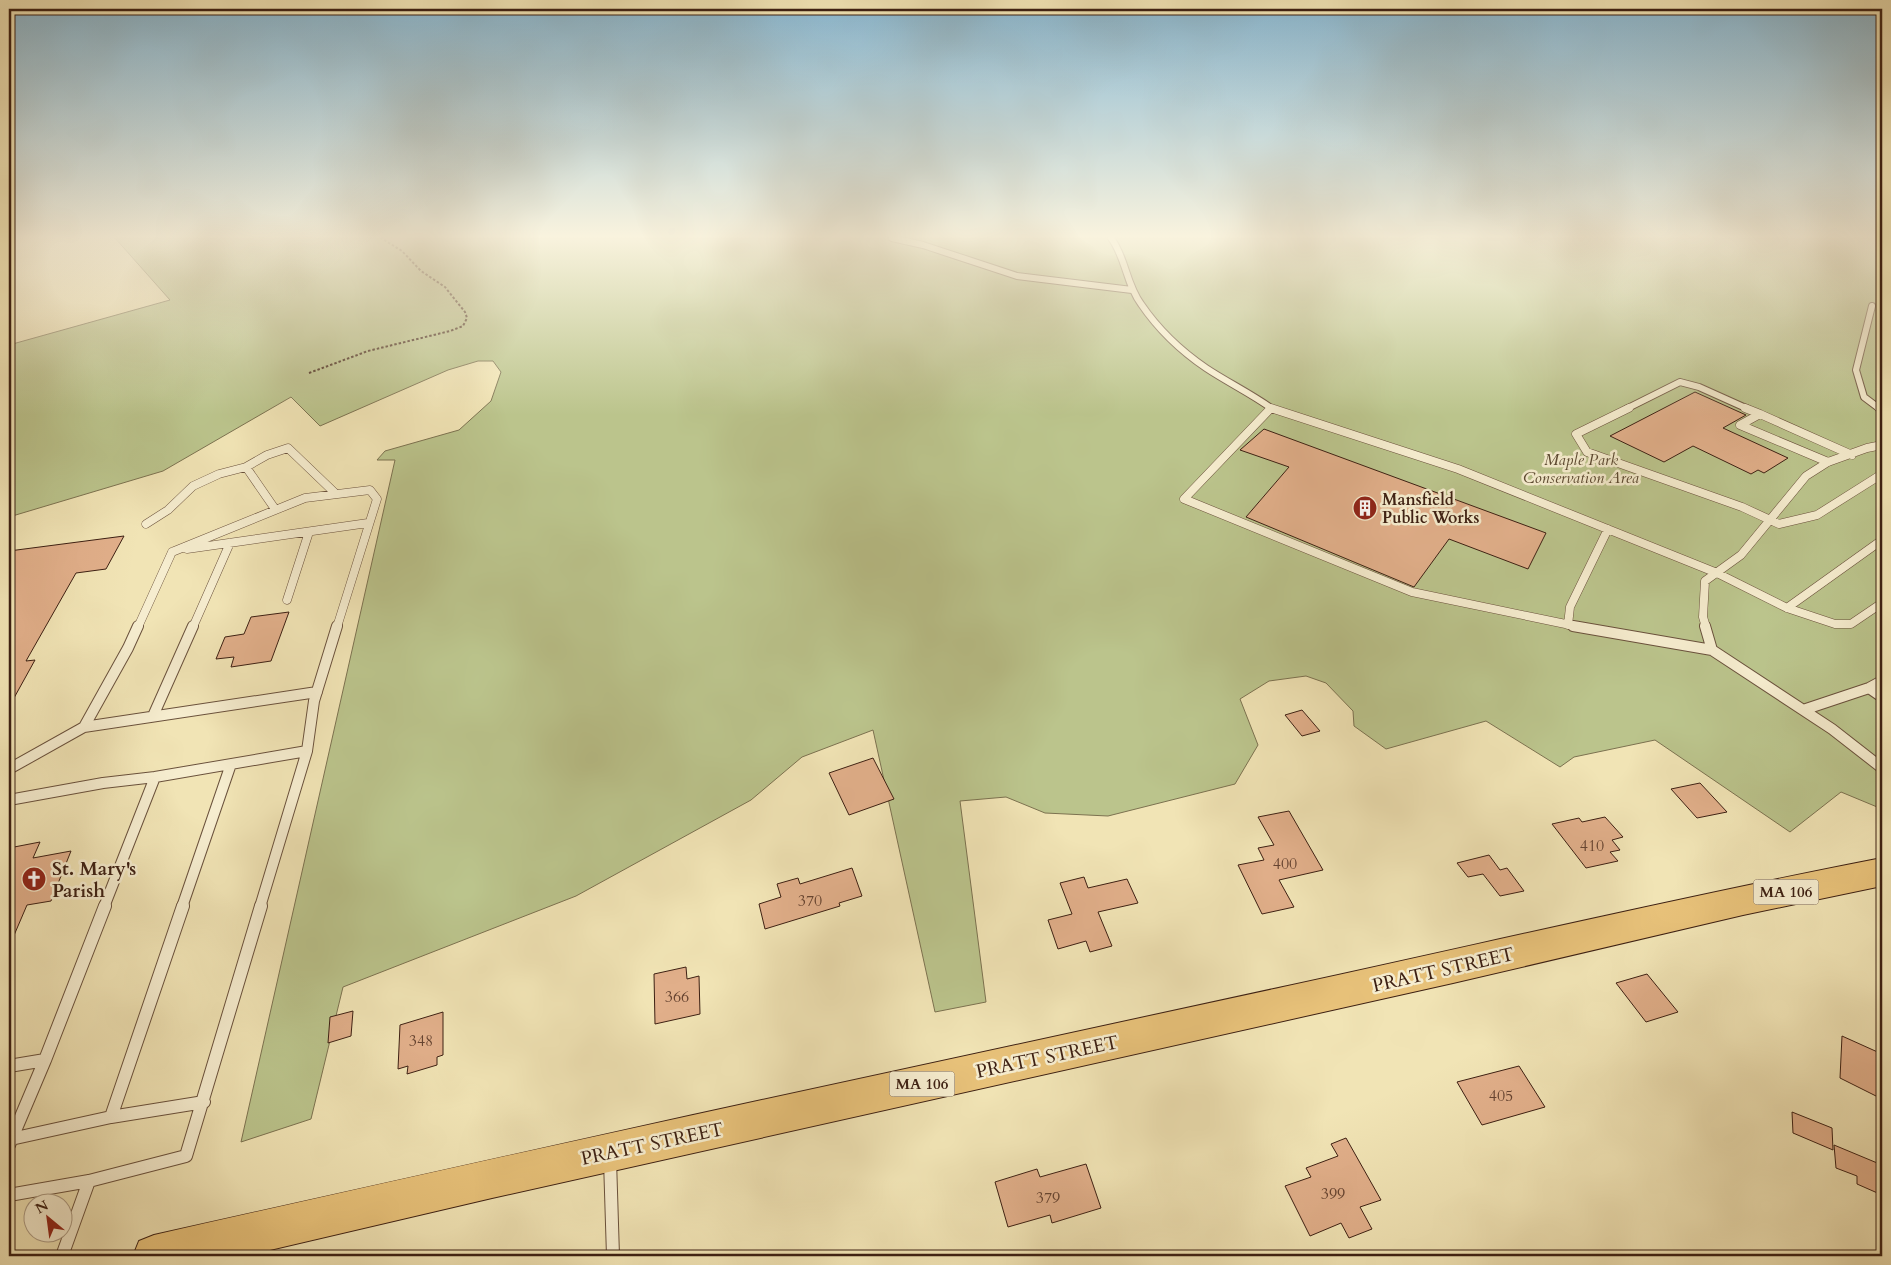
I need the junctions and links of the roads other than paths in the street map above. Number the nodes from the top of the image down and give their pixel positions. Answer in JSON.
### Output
{"nodes":[{"id":1,"x":1137,"y":297,"type":"edge"},
{"id":2,"x":1872,"y":306,"type":"dead end"},
{"id":3,"x":1271,"y":408,"type":"junction"},
{"id":4,"x":1882,"y":410,"type":"edge"},
{"id":5,"x":1760,"y":414,"type":"junction"},
{"id":6,"x":1882,"y":445,"type":"edge"},
{"id":7,"x":1852,"y":455,"type":"junction"},
{"id":8,"x":1828,"y":462,"type":"junction"},
{"id":9,"x":246,"y":467,"type":"junction"},
{"id":10,"x":1882,"y":474,"type":"edge"},
{"id":11,"x":336,"y":494,"type":"junction"},
{"id":12,"x":276,"y":509,"type":"junction"},
{"id":13,"x":1768,"y":520,"type":"junction"},
{"id":14,"x":368,"y":523,"type":"junction"},
{"id":15,"x":146,"y":524,"type":"dead end"},
{"id":16,"x":1608,"y":529,"type":"junction"},
{"id":17,"x":309,"y":532,"type":"junction"},
{"id":18,"x":1882,"y":540,"type":"edge"},
{"id":19,"x":230,"y":543,"type":"junction"},
{"id":20,"x":172,"y":552,"type":"junction"},
{"id":21,"x":1717,"y":572,"type":"junction"},
{"id":22,"x":287,"y":600,"type":"dead end"},
{"id":23,"x":1882,"y":603,"type":"edge"},
{"id":24,"x":1787,"y":608,"type":"junction"},
{"id":25,"x":1568,"y":625,"type":"junction"},
{"id":26,"x":1712,"y":650,"type":"junction"},
{"id":27,"x":1882,"y":681,"type":"edge"},
{"id":28,"x":1869,"y":688,"type":"junction"},
{"id":29,"x":317,"y":692,"type":"junction"},
{"id":30,"x":1882,"y":697,"type":"edge"},
{"id":31,"x":1803,"y":710,"type":"junction"},
{"id":32,"x":153,"y":716,"type":"junction"},
{"id":33,"x":84,"y":727,"type":"junction"},
{"id":34,"x":306,"y":751,"type":"junction"},
{"id":35,"x":231,"y":764,"type":"junction"},
{"id":36,"x":1882,"y":768,"type":"edge"},
{"id":37,"x":9,"y":769,"type":"edge"},
{"id":38,"x":155,"y":777,"type":"junction"},
{"id":39,"x":102,"y":783,"type":"joint"},
{"id":40,"x":9,"y":800,"type":"edge"},
{"id":41,"x":1882,"y":872,"type":"edge"},
{"id":42,"x":45,"y":1060,"type":"junction"},
{"id":43,"x":9,"y":1066,"type":"edge"},
{"id":44,"x":204,"y":1102,"type":"junction"},
{"id":45,"x":111,"y":1117,"type":"junction"},
{"id":46,"x":10,"y":1142,"type":"edge"},
{"id":47,"x":610,"y":1152,"type":"junction"},
{"id":48,"x":89,"y":1181,"type":"junction"},
{"id":49,"x":9,"y":1195,"type":"edge"},
{"id":50,"x":62,"y":1256,"type":"edge"},
{"id":51,"x":154,"y":1256,"type":"edge"},
{"id":52,"x":613,"y":1256,"type":"edge"}],
"edges":[{"from":1,"to":3,"type":"lane"},
{"from":2,"to":4,"type":"lane"},
{"from":3,"to":16,"type":"lane"},
{"from":3,"to":25,"type":"lane"},
{"from":5,"to":7,"type":"lane"},
{"from":5,"to":8,"type":"lane"},
{"from":5,"to":13,"type":"lane"},
{"from":6,"to":7,"type":"lane"},
{"from":7,"to":8,"type":"lane"},
{"from":8,"to":13,"type":"lane"},
{"from":9,"to":11,"type":"lane"},
{"from":9,"to":12,"type":"lane"},
{"from":9,"to":15,"type":"lane"},
{"from":10,"to":13,"type":"lane"},
{"from":11,"to":12,"type":"lane"},
{"from":11,"to":14,"type":"lane"},
{"from":12,"to":20,"type":"lane"},
{"from":13,"to":21,"type":"lane"},
{"from":14,"to":17,"type":"lane"},
{"from":14,"to":29,"type":"lane"},
{"from":16,"to":21,"type":"lane"},
{"from":16,"to":25,"type":"lane"},
{"from":17,"to":19,"type":"lane"},
{"from":17,"to":22,"type":"lane"},
{"from":18,"to":24,"type":"lane"},
{"from":19,"to":20,"type":"lane"},
{"from":19,"to":32,"type":"lane"},
{"from":20,"to":33,"type":"lane"},
{"from":21,"to":24,"type":"lane"},
{"from":21,"to":26,"type":"lane"},
{"from":23,"to":24,"type":"lane"},
{"from":25,"to":26,"type":"lane"},
{"from":26,"to":31,"type":"lane"},
{"from":27,"to":28,"type":"lane"},
{"from":28,"to":30,"type":"lane"},
{"from":28,"to":31,"type":"lane"},
{"from":29,"to":32,"type":"lane"},
{"from":29,"to":34,"type":"lane"},
{"from":31,"to":36,"type":"lane"},
{"from":32,"to":33,"type":"lane"},
{"from":33,"to":37,"type":"lane"},
{"from":34,"to":35,"type":"lane"},
{"from":34,"to":44,"type":"lane"},
{"from":35,"to":38,"type":"lane"},
{"from":35,"to":45,"type":"lane"},
{"from":38,"to":39,"type":"lane"},
{"from":38,"to":42,"type":"lane"},
{"from":39,"to":40,"type":"lane"},
{"from":41,"to":47,"type":"main road","name":"PRATT STREET","number":"MA 106"},
{"from":42,"to":43,"type":"lane"},
{"from":42,"to":46,"type":"lane"},
{"from":44,"to":45,"type":"lane"},
{"from":44,"to":48,"type":"lane"},
{"from":45,"to":46,"type":"lane"},
{"from":47,"to":51,"type":"main road","name":"PRATT STREET","number":"MA 106"},
{"from":47,"to":52,"type":"lane"},
{"from":48,"to":49,"type":"lane"},
{"from":48,"to":50,"type":"lane"}]}
